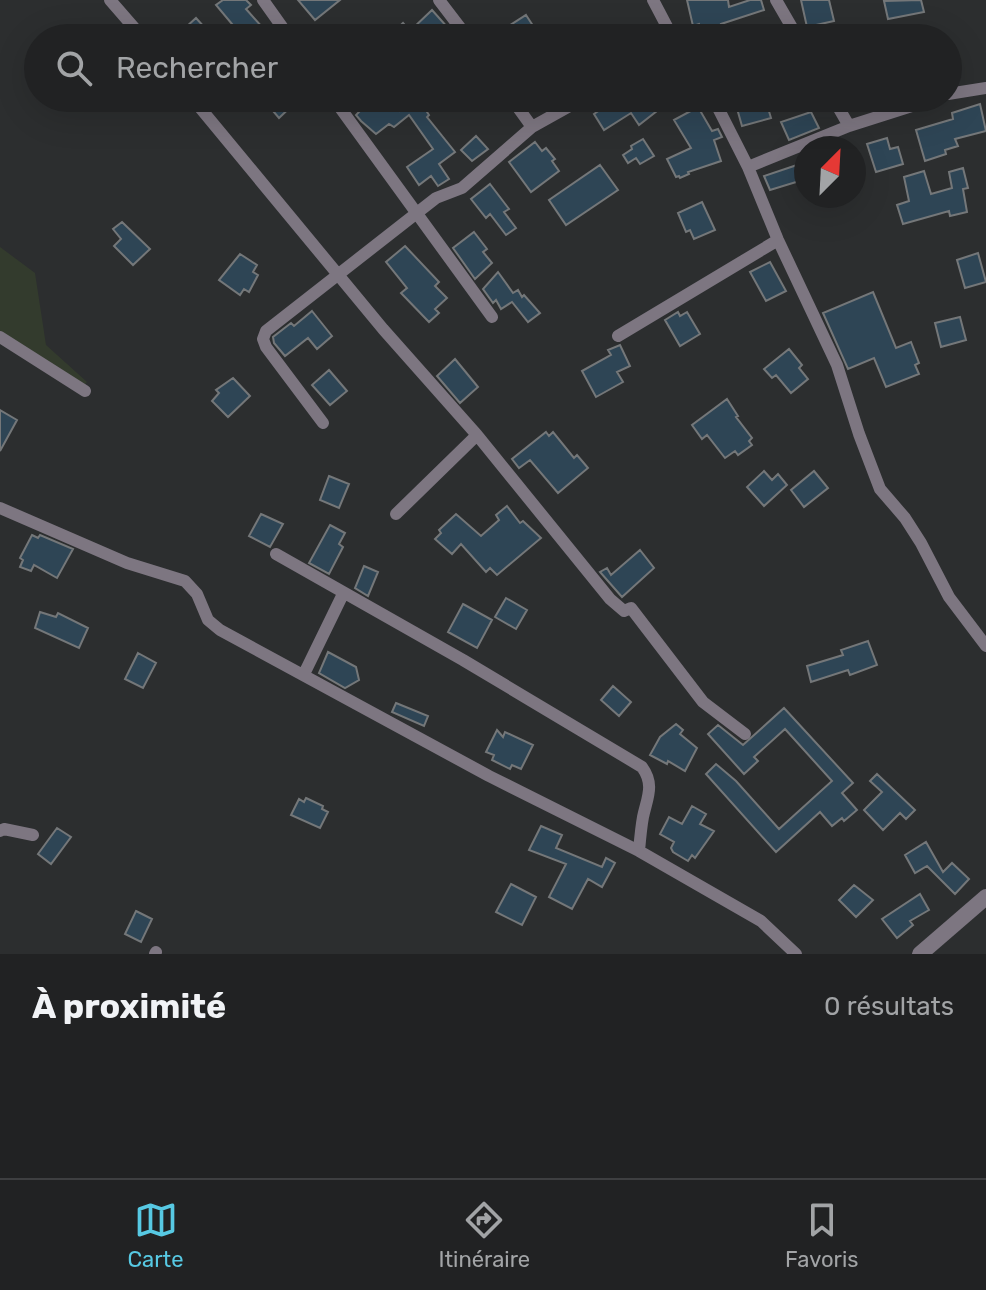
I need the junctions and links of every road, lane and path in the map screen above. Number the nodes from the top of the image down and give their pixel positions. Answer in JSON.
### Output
{"nodes":[{"id":1,"x":110,"y":0,"type":"edge"},
{"id":2,"x":263,"y":0,"type":"edge"},
{"id":3,"x":439,"y":0,"type":"edge"},
{"id":4,"x":653,"y":0,"type":"edge"},
{"id":5,"x":776,"y":0,"type":"edge"},
{"id":6,"x":131,"y":24,"type":"edge"},
{"id":7,"x":280,"y":24,"type":"edge"},
{"id":8,"x":457,"y":24,"type":"edge"},
{"id":9,"x":664,"y":24,"type":"edge"},
{"id":10,"x":790,"y":24,"type":"edge"},
{"id":11,"x":986,"y":88,"type":"edge"},
{"id":12,"x":962,"y":92,"type":"edge"},
{"id":13,"x":204,"y":112,"type":"edge"},
{"id":14,"x":343,"y":112,"type":"edge"},
{"id":15,"x":521,"y":112,"type":"edge"},
{"id":16,"x":559,"y":112,"type":"edge"},
{"id":17,"x":720,"y":112,"type":"edge"},
{"id":18,"x":841,"y":112,"type":"edge"},
{"id":19,"x":893,"y":112,"type":"edge"},
{"id":20,"x":849,"y":126,"type":"junction"},
{"id":21,"x":532,"y":127,"type":"junction"},
{"id":22,"x":748,"y":167,"type":"junction"},
{"id":23,"x":416,"y":214,"type":"junction"},
{"id":24,"x":778,"y":240,"type":"junction"},
{"id":25,"x":340,"y":275,"type":"junction"},
{"id":26,"x":492,"y":317,"type":"dead end"},
{"id":27,"x":618,"y":336,"type":"dead end"},
{"id":28,"x":2,"y":338,"type":"edge"},
{"id":29,"x":0,"y":352,"type":"edge"},
{"id":30,"x":85,"y":391,"type":"dead end"},
{"id":31,"x":323,"y":423,"type":"dead end"},
{"id":32,"x":477,"y":435,"type":"junction"},
{"id":33,"x":0,"y":508,"type":"edge"},
{"id":34,"x":396,"y":514,"type":"dead end"},
{"id":35,"x":276,"y":554,"type":"dead end"},
{"id":36,"x":343,"y":594,"type":"junction"},
{"id":37,"x":984,"y":639,"type":"edge"},
{"id":38,"x":304,"y":674,"type":"junction"},
{"id":39,"x":745,"y":734,"type":"dead end"},
{"id":40,"x":0,"y":831,"type":"edge"},
{"id":41,"x":33,"y":835,"type":"dead end"},
{"id":42,"x":639,"y":851,"type":"junction"},
{"id":43,"x":986,"y":897,"type":"edge"},
{"id":44,"x":796,"y":954,"type":"edge"},
{"id":45,"x":920,"y":954,"type":"edge"}],
"edges":[{"from":1,"to":6,"type":"street"},
{"from":2,"to":7,"type":"street"},
{"from":3,"to":8,"type":"street"},
{"from":4,"to":9,"type":"street"},
{"from":5,"to":10,"type":"street"},
{"from":11,"to":12,"type":"street"},
{"from":13,"to":25,"type":"street"},
{"from":14,"to":23,"type":"street"},
{"from":15,"to":21,"type":"street"},
{"from":16,"to":21,"type":"street"},
{"from":17,"to":22,"type":"street"},
{"from":18,"to":20,"type":"street"},
{"from":19,"to":20,"type":"street"},
{"from":20,"to":22,"type":"street"},
{"from":21,"to":23,"type":"street"},
{"from":22,"to":24,"type":"street"},
{"from":23,"to":25,"type":"street"},
{"from":23,"to":26,"type":"street"},
{"from":24,"to":27,"type":"street"},
{"from":24,"to":37,"type":"street"},
{"from":25,"to":31,"type":"street"},
{"from":25,"to":32,"type":"street"},
{"from":28,"to":29,"type":"street"},
{"from":28,"to":30,"type":"street"},
{"from":32,"to":34,"type":"street"},
{"from":32,"to":39,"type":"street"},
{"from":33,"to":38,"type":"street"},
{"from":35,"to":36,"type":"street"},
{"from":36,"to":38,"type":"street"},
{"from":36,"to":42,"type":"street"},
{"from":38,"to":42,"type":"street"},
{"from":40,"to":41,"type":"street"},
{"from":42,"to":44,"type":"street"},
{"from":43,"to":45,"type":"street"}]}
